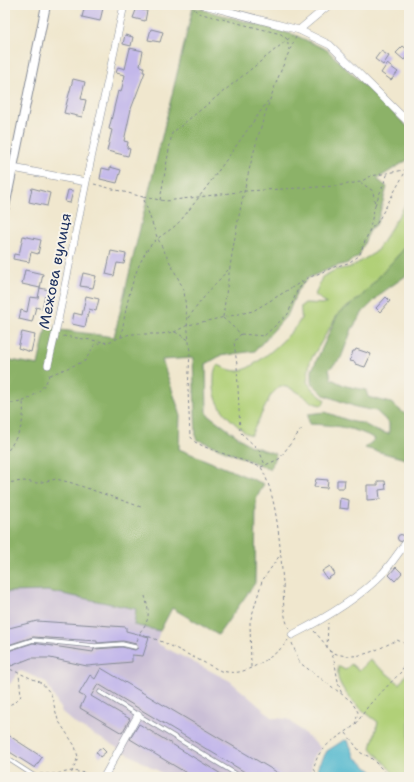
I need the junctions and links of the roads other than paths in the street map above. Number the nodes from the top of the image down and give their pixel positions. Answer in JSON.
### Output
{"nodes":[{"id":1,"x":46,"y":5,"type":"edge"},
{"id":2,"x":124,"y":5,"type":"edge"},
{"id":3,"x":204,"y":5,"type":"edge"},
{"id":4,"x":329,"y":5,"type":"edge"},
{"id":5,"x":299,"y":30,"type":"junction"},
{"id":6,"x":409,"y":122,"type":"edge"},
{"id":7,"x":13,"y":168,"type":"junction"},
{"id":8,"x":86,"y":182,"type":"junction"},
{"id":9,"x":6,"y":194,"type":"edge"},
{"id":10,"x":5,"y":207,"type":"edge"},
{"id":11,"x":48,"y":365,"type":"dead end"},
{"id":12,"x":409,"y":539,"type":"edge"},
{"id":13,"x":292,"y":635,"type":"road end"},
{"id":14,"x":135,"y":647,"type":"road end"},
{"id":15,"x":409,"y":648,"type":"edge"},
{"id":16,"x":5,"y":649,"type":"edge"},
{"id":17,"x":406,"y":655,"type":"road end"},
{"id":18,"x":100,"y":692,"type":"dead end"},
{"id":19,"x":138,"y":715,"type":"junction"},
{"id":20,"x":5,"y":757,"type":"edge"},
{"id":21,"x":36,"y":777,"type":"edge"},
{"id":22,"x":105,"y":777,"type":"edge"},
{"id":23,"x":241,"y":777,"type":"edge"}],
"edges":[{"from":1,"to":7,"type":"street"},
{"from":2,"to":8,"type":"street","name":"Межова вулиця"},
{"from":3,"to":5,"type":"street"},
{"from":4,"to":5,"type":"street"},
{"from":5,"to":6,"type":"street"},
{"from":7,"to":8,"type":"street"},
{"from":7,"to":9,"type":"street"},
{"from":8,"to":11,"type":"street","name":"Межова вулиця"},
{"from":9,"to":10,"type":"street"},
{"from":12,"to":13,"type":"street"},
{"from":14,"to":16,"type":"lane"},
{"from":15,"to":17,"type":"lane"},
{"from":18,"to":19,"type":"lane"},
{"from":19,"to":22,"type":"street"},
{"from":19,"to":23,"type":"lane"},
{"from":20,"to":21,"type":"lane"}]}
